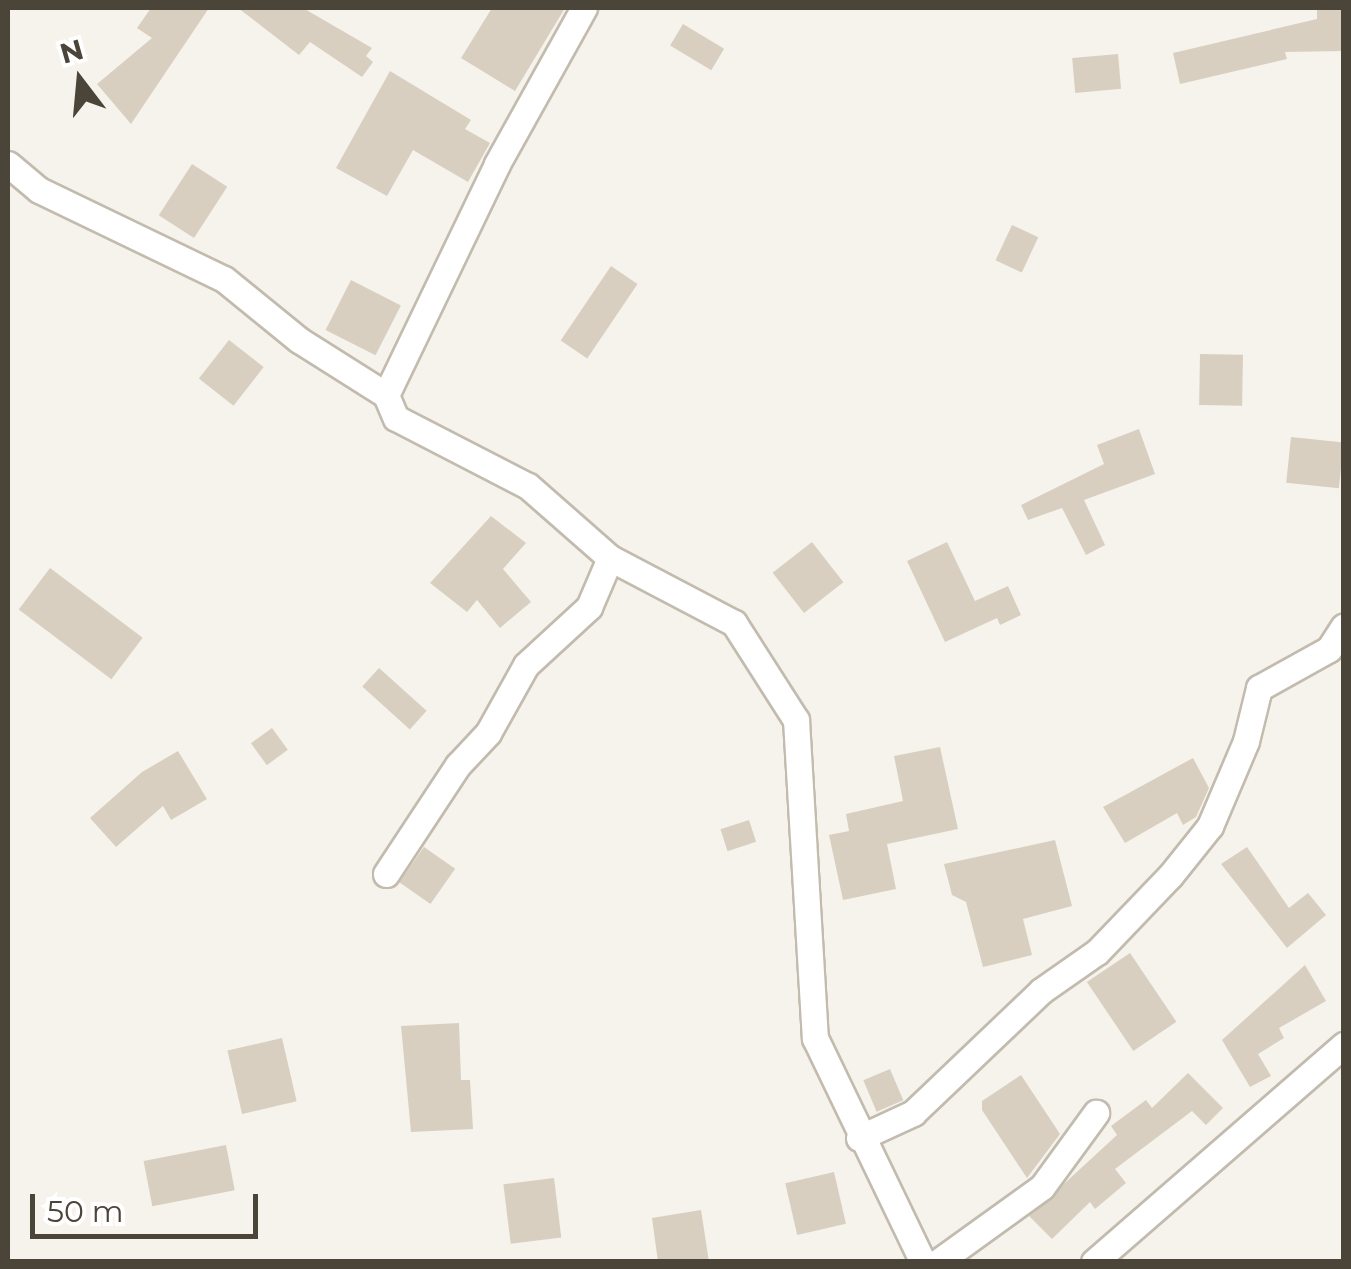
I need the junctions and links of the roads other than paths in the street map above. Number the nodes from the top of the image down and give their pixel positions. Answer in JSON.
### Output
{"nodes":[{"id":1,"x":584,"y":8,"type":"edge"},
{"id":2,"x":8,"y":164,"type":"edge"},
{"id":3,"x":386,"y":394,"type":"junction"},
{"id":4,"x":610,"y":558,"type":"junction"},
{"id":5,"x":1344,"y":626,"type":"edge"},
{"id":6,"x":386,"y":874,"type":"dead end"},
{"id":7,"x":1344,"y":1045,"type":"edge"},
{"id":8,"x":1096,"y":1114,"type":"dead end"},
{"id":9,"x":859,"y":1138,"type":"junction"},
{"id":10,"x":923,"y":1262,"type":"edge"},
{"id":11,"x":938,"y":1262,"type":"edge"},
{"id":12,"x":1094,"y":1262,"type":"edge"}],
"edges":[{"from":1,"to":3,"type":"street"},
{"from":2,"to":3,"type":"street"},
{"from":3,"to":4,"type":"street"},
{"from":4,"to":6,"type":"street"},
{"from":4,"to":9,"type":"street"},
{"from":5,"to":9,"type":"street"},
{"from":7,"to":12,"type":"street"},
{"from":8,"to":11,"type":"street"},
{"from":9,"to":10,"type":"street"}]}
